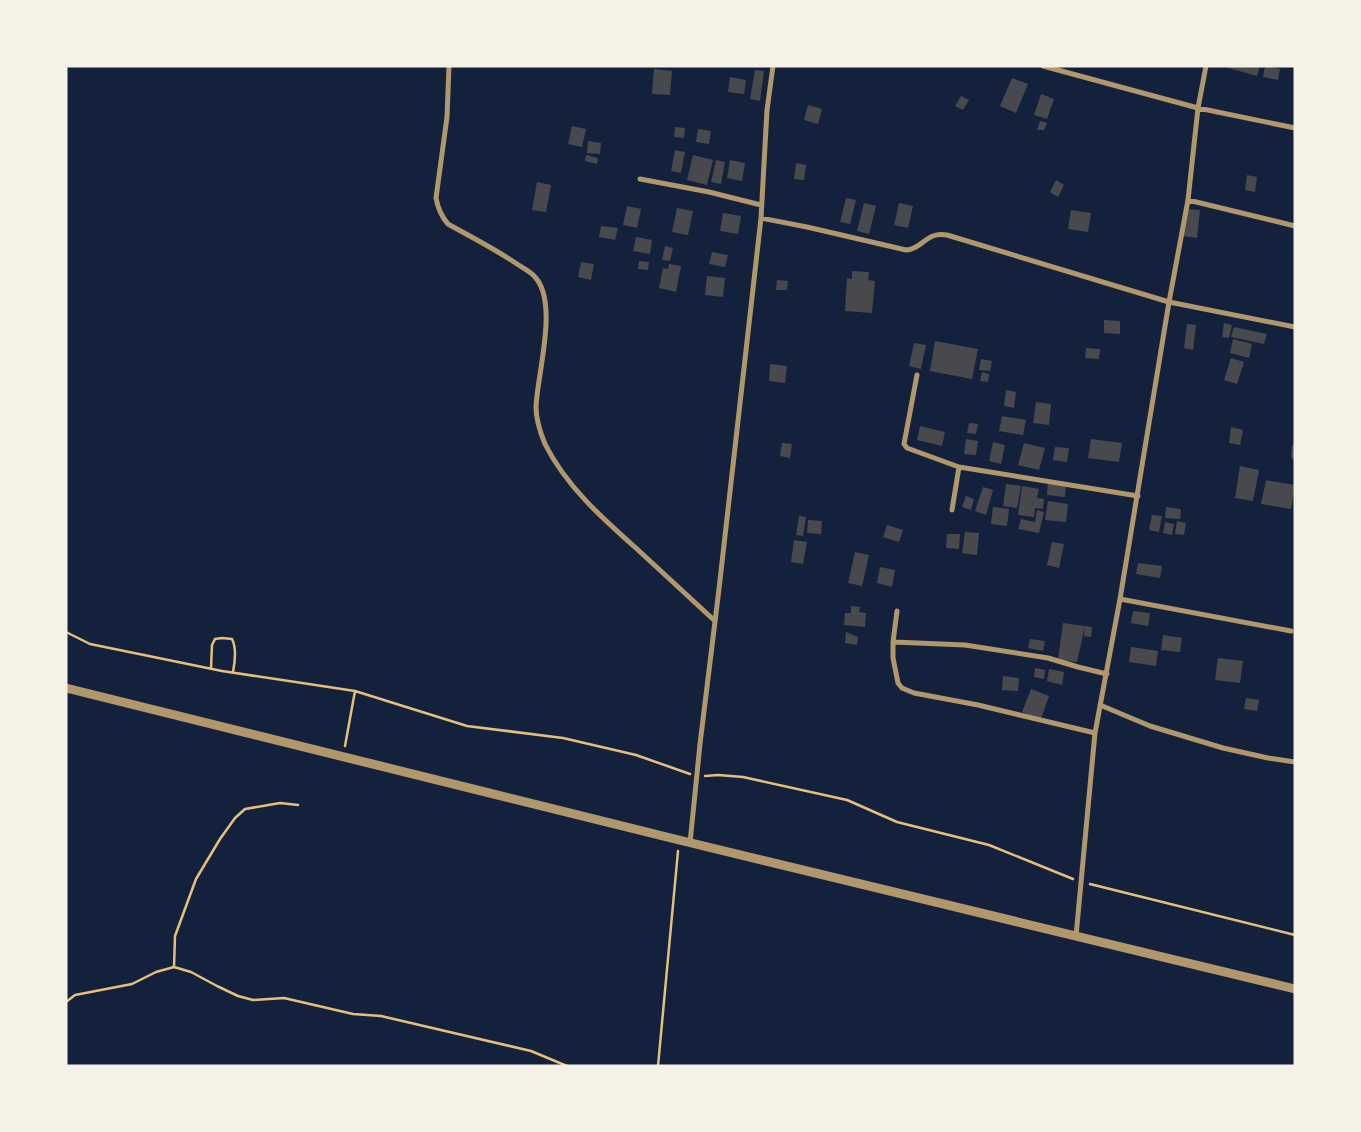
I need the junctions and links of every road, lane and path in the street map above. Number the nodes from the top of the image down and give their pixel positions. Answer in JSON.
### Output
{"nodes":[{"id":1,"x":449,"y":66,"type":"edge"},
{"id":2,"x":768,"y":66,"type":"edge"},
{"id":3,"x":1043,"y":66,"type":"edge"},
{"id":4,"x":1206,"y":66,"type":"edge"},
{"id":5,"x":773,"y":67,"type":"edge"},
{"id":6,"x":1198,"y":108,"type":"junction"},
{"id":7,"x":1295,"y":128,"type":"edge"},
{"id":8,"x":640,"y":179,"type":"dead end"},
{"id":9,"x":1188,"y":200,"type":"junction"},
{"id":10,"x":762,"y":205,"type":"junction"},
{"id":11,"x":761,"y":218,"type":"junction"},
{"id":12,"x":1295,"y":226,"type":"edge"},
{"id":13,"x":1169,"y":302,"type":"junction"},
{"id":14,"x":1295,"y":327,"type":"edge"},
{"id":15,"x":916,"y":375,"type":"dead end"},
{"id":16,"x":960,"y":467,"type":"junction"},
{"id":17,"x":1138,"y":496,"type":"junction"},
{"id":18,"x":952,"y":510,"type":"dead end"},
{"id":19,"x":1120,"y":599,"type":"junction"},
{"id":20,"x":896,"y":611,"type":"dead end"},
{"id":21,"x":715,"y":621,"type":"junction"},
{"id":22,"x":1291,"y":631,"type":"dead end"},
{"id":23,"x":66,"y":632,"type":"edge"},
{"id":24,"x":893,"y":642,"type":"junction"},
{"id":25,"x":211,"y":668,"type":"junction"},
{"id":26,"x":233,"y":672,"type":"junction"},
{"id":27,"x":1107,"y":674,"type":"junction"},
{"id":28,"x":66,"y":688,"type":"edge"},
{"id":29,"x":356,"y":691,"type":"junction"},
{"id":30,"x":1100,"y":705,"type":"junction"},
{"id":31,"x":1095,"y":733,"type":"junction"},
{"id":32,"x":343,"y":757,"type":"junction"},
{"id":33,"x":1295,"y":762,"type":"edge"},
{"id":34,"x":697,"y":777,"type":"junction"},
{"id":35,"x":298,"y":804,"type":"dead end"},
{"id":36,"x":679,"y":840,"type":"junction"},
{"id":37,"x":690,"y":843,"type":"junction"},
{"id":38,"x":1081,"y":882,"type":"junction"},
{"id":39,"x":1295,"y":935,"type":"edge"},
{"id":40,"x":1076,"y":936,"type":"junction"},
{"id":41,"x":174,"y":967,"type":"junction"},
{"id":42,"x":1295,"y":989,"type":"edge"},
{"id":43,"x":66,"y":1002,"type":"edge"},
{"id":44,"x":566,"y":1066,"type":"edge"},
{"id":45,"x":658,"y":1066,"type":"edge"}],
"edges":[{"from":1,"to":21,"type":"street"},
{"from":2,"to":5,"type":"street"},
{"from":3,"to":6,"type":"street"},
{"from":4,"to":6,"type":"street"},
{"from":5,"to":10,"type":"street"},
{"from":6,"to":7,"type":"street"},
{"from":6,"to":9,"type":"street"},
{"from":8,"to":10,"type":"street"},
{"from":9,"to":12,"type":"street"},
{"from":9,"to":13,"type":"street"},
{"from":10,"to":11,"type":"street"},
{"from":11,"to":13,"type":"street"},
{"from":11,"to":21,"type":"street"},
{"from":13,"to":14,"type":"street"},
{"from":13,"to":17,"type":"street"},
{"from":15,"to":16,"type":"street"},
{"from":16,"to":17,"type":"street"},
{"from":16,"to":18,"type":"street"},
{"from":17,"to":19,"type":"street"},
{"from":19,"to":22,"type":"street"},
{"from":19,"to":27,"type":"street"},
{"from":20,"to":24,"type":"street"},
{"from":21,"to":34,"type":"street"},
{"from":23,"to":25,"type":"path"},
{"from":24,"to":27,"type":"street"},
{"from":24,"to":31,"type":"street"},
{"from":25,"to":26,"type":"path"},
{"from":25,"to":26,"type":"path"},
{"from":26,"to":29,"type":"path"},
{"from":27,"to":30,"type":"street"},
{"from":28,"to":32,"type":"street"},
{"from":29,"to":32,"type":"path"},
{"from":29,"to":34,"type":"path"},
{"from":30,"to":31,"type":"street"},
{"from":30,"to":33,"type":"street"},
{"from":31,"to":38,"type":"street"},
{"from":32,"to":36,"type":"street"},
{"from":34,"to":37,"type":"street"},
{"from":34,"to":38,"type":"path"},
{"from":35,"to":41,"type":"path"},
{"from":36,"to":37,"type":"street"},
{"from":36,"to":45,"type":"path"},
{"from":37,"to":40,"type":"street"},
{"from":38,"to":39,"type":"path"},
{"from":38,"to":40,"type":"street"},
{"from":40,"to":42,"type":"street"},
{"from":41,"to":43,"type":"path"},
{"from":41,"to":44,"type":"path"}]}
